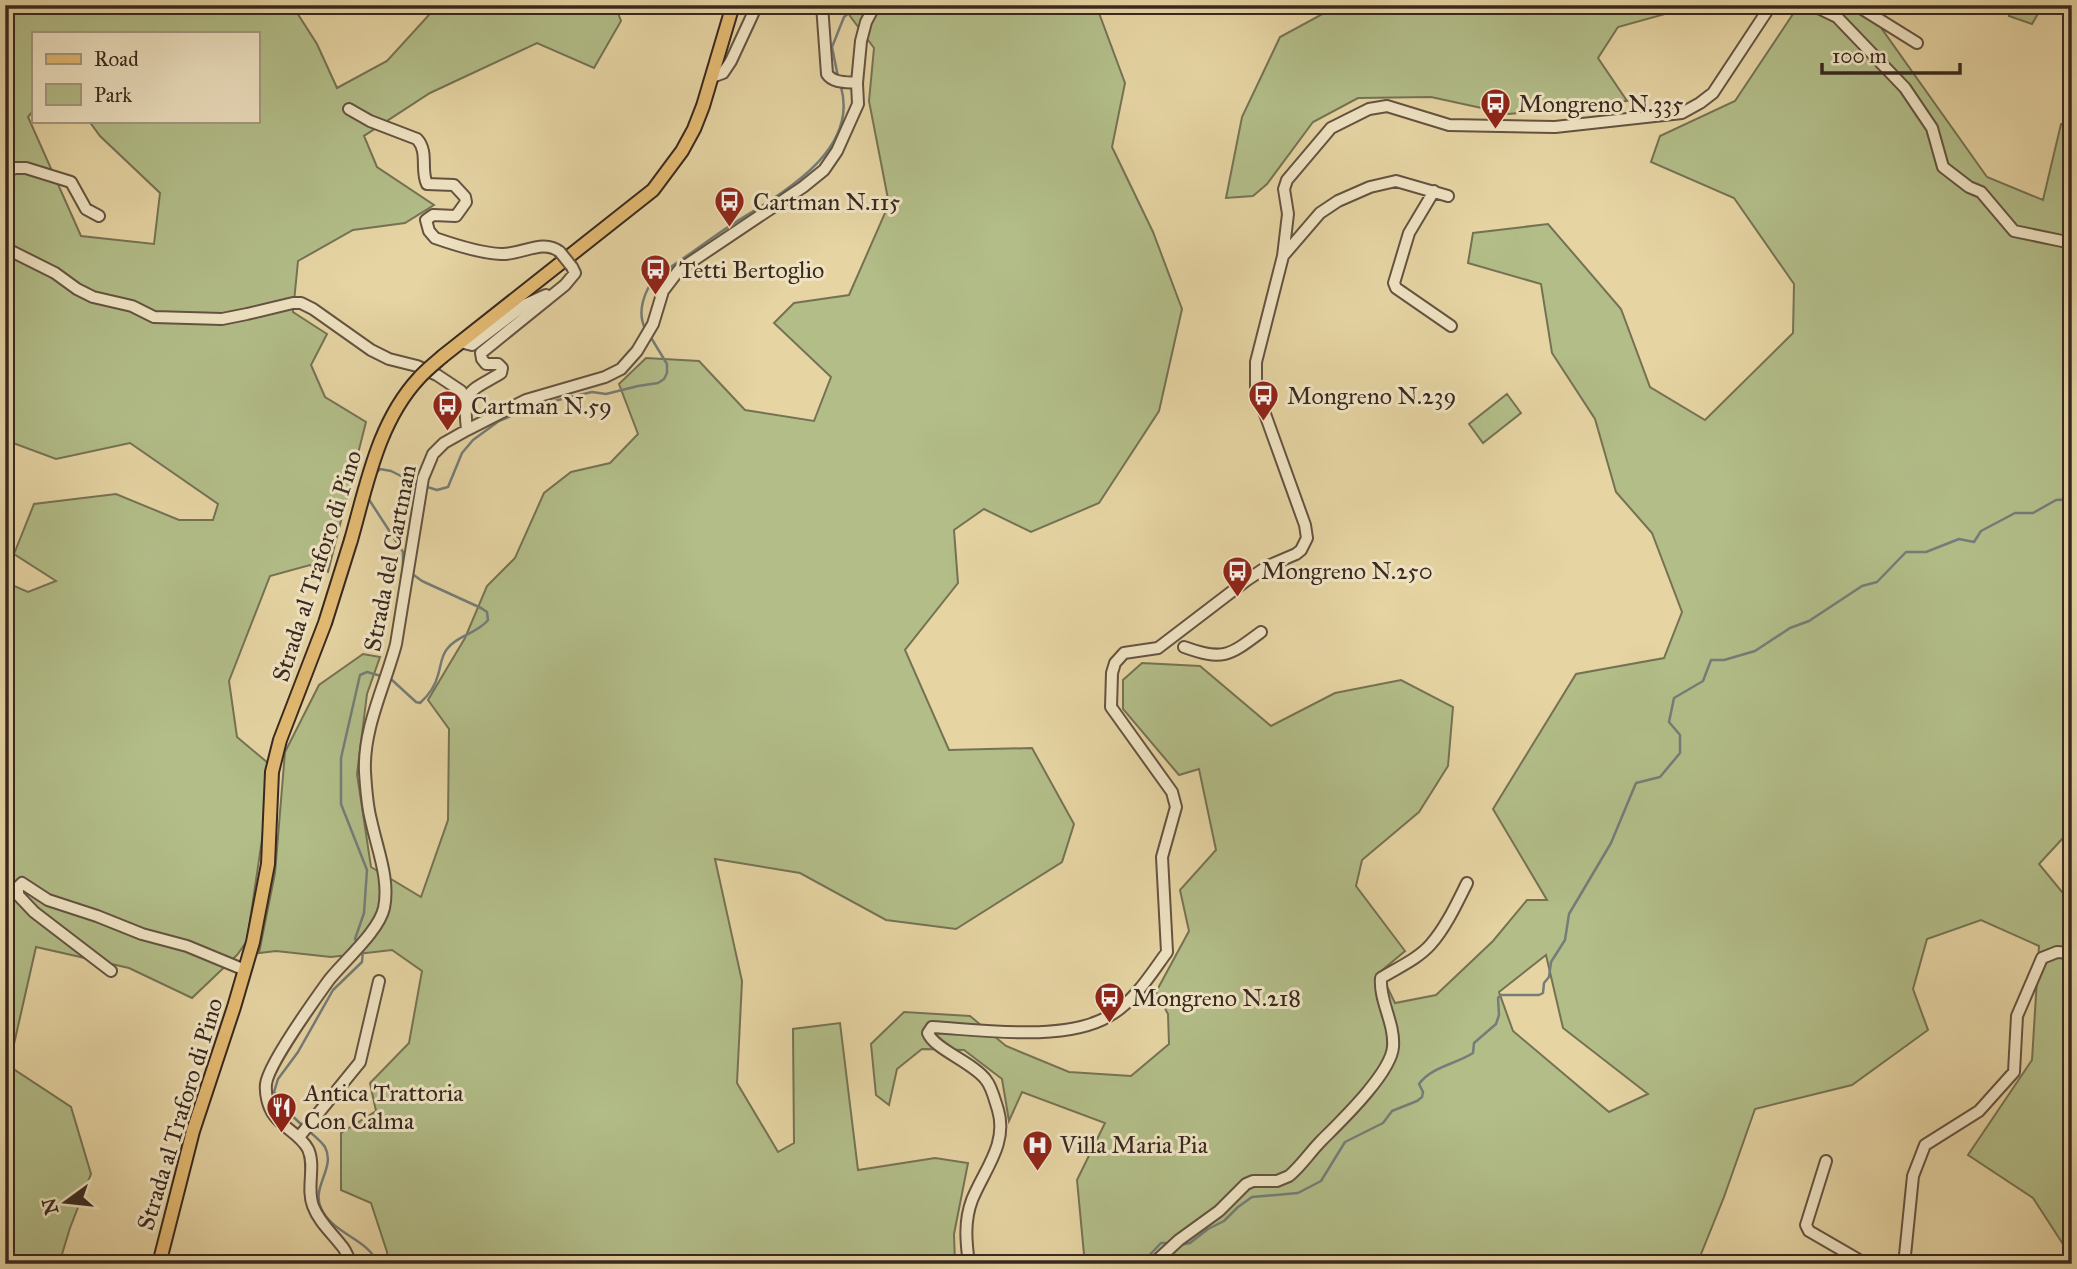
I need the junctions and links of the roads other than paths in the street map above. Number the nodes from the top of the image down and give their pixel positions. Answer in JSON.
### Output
{"nodes":[{"id":1,"x":733,"y":5,"type":"edge"},
{"id":2,"x":757,"y":5,"type":"edge"},
{"id":3,"x":822,"y":5,"type":"edge"},
{"id":4,"x":1812,"y":5,"type":"edge"},
{"id":5,"x":1856,"y":5,"type":"edge"},
{"id":6,"x":1767,"y":7,"type":"edge"},
{"id":7,"x":873,"y":10,"type":"edge"},
{"id":8,"x":1917,"y":43,"type":"dead end"},
{"id":9,"x":712,"y":77,"type":"junction"},
{"id":10,"x":845,"y":81,"type":"junction"},
{"id":11,"x":349,"y":109,"type":"dead end"},
{"id":12,"x":5,"y":173,"type":"edge"},
{"id":13,"x":1434,"y":191,"type":"junction"},
{"id":14,"x":1448,"y":195,"type":"dead end"},
{"id":15,"x":99,"y":216,"type":"dead end"},
{"id":16,"x":2072,"y":240,"type":"edge"},
{"id":17,"x":5,"y":248,"type":"edge"},
{"id":18,"x":1283,"y":256,"type":"junction"},
{"id":19,"x":565,"y":285,"type":"junction"},
{"id":20,"x":1451,"y":326,"type":"dead end"},
{"id":21,"x":460,"y":342,"type":"junction"},
{"id":22,"x":466,"y":400,"type":"junction"},
{"id":23,"x":467,"y":430,"type":"junction"},
{"id":24,"x":1261,"y":632,"type":"dead end"},
{"id":25,"x":1166,"y":642,"type":"junction"},
{"id":26,"x":1467,"y":883,"type":"dead end"},
{"id":27,"x":2072,"y":953,"type":"edge"},
{"id":28,"x":245,"y":970,"type":"junction"},
{"id":29,"x":111,"y":971,"type":"dead end"},
{"id":30,"x":379,"y":981,"type":"dead end"},
{"id":31,"x":300,"y":1136,"type":"junction"},
{"id":32,"x":1826,"y":1161,"type":"dead end"},
{"id":33,"x":159,"y":1264,"type":"edge"},
{"id":34,"x":351,"y":1264,"type":"edge"},
{"id":35,"x":969,"y":1264,"type":"edge"},
{"id":36,"x":1153,"y":1264,"type":"edge"},
{"id":37,"x":1866,"y":1264,"type":"edge"},
{"id":38,"x":1901,"y":1264,"type":"edge"}],
"edges":[{"from":1,"to":9,"type":"main road","name":"Strada al Traforo di Pino"},
{"from":2,"to":9,"type":"street"},
{"from":3,"to":10,"type":"street","name":"Strada del Cartman"},
{"from":4,"to":16,"type":"street"},
{"from":5,"to":8,"type":"street"},
{"from":6,"to":18,"type":"street"},
{"from":7,"to":10,"type":"street","name":"Strada del Cartman"},
{"from":9,"to":21,"type":"main road","name":"Strada al Traforo di Pino"},
{"from":10,"to":23,"type":"street","name":"Strada del Cartman"},
{"from":11,"to":19,"type":"street","bridge":true},
{"from":12,"to":15,"type":"street"},
{"from":13,"to":14,"type":"street"},
{"from":13,"to":18,"type":"street"},
{"from":13,"to":20,"type":"street"},
{"from":17,"to":22,"type":"street"},
{"from":18,"to":25,"type":"street"},
{"from":19,"to":21,"type":"street"},
{"from":19,"to":22,"type":"street"},
{"from":21,"to":28,"type":"main road","name":"Strada al Traforo di Pino","bridge":true},
{"from":22,"to":23,"type":"street"},
{"from":23,"to":31,"type":"street","name":"Strada del Cartman"},
{"from":24,"to":25,"type":"street"},
{"from":25,"to":35,"type":"street"},
{"from":26,"to":36,"type":"street"},
{"from":27,"to":38,"type":"street"},
{"from":28,"to":29,"type":"street"},
{"from":28,"to":33,"type":"main road","name":"Strada al Traforo di Pino"},
{"from":30,"to":31,"type":"street"},
{"from":31,"to":34,"type":"street"},
{"from":32,"to":37,"type":"street"}]}
